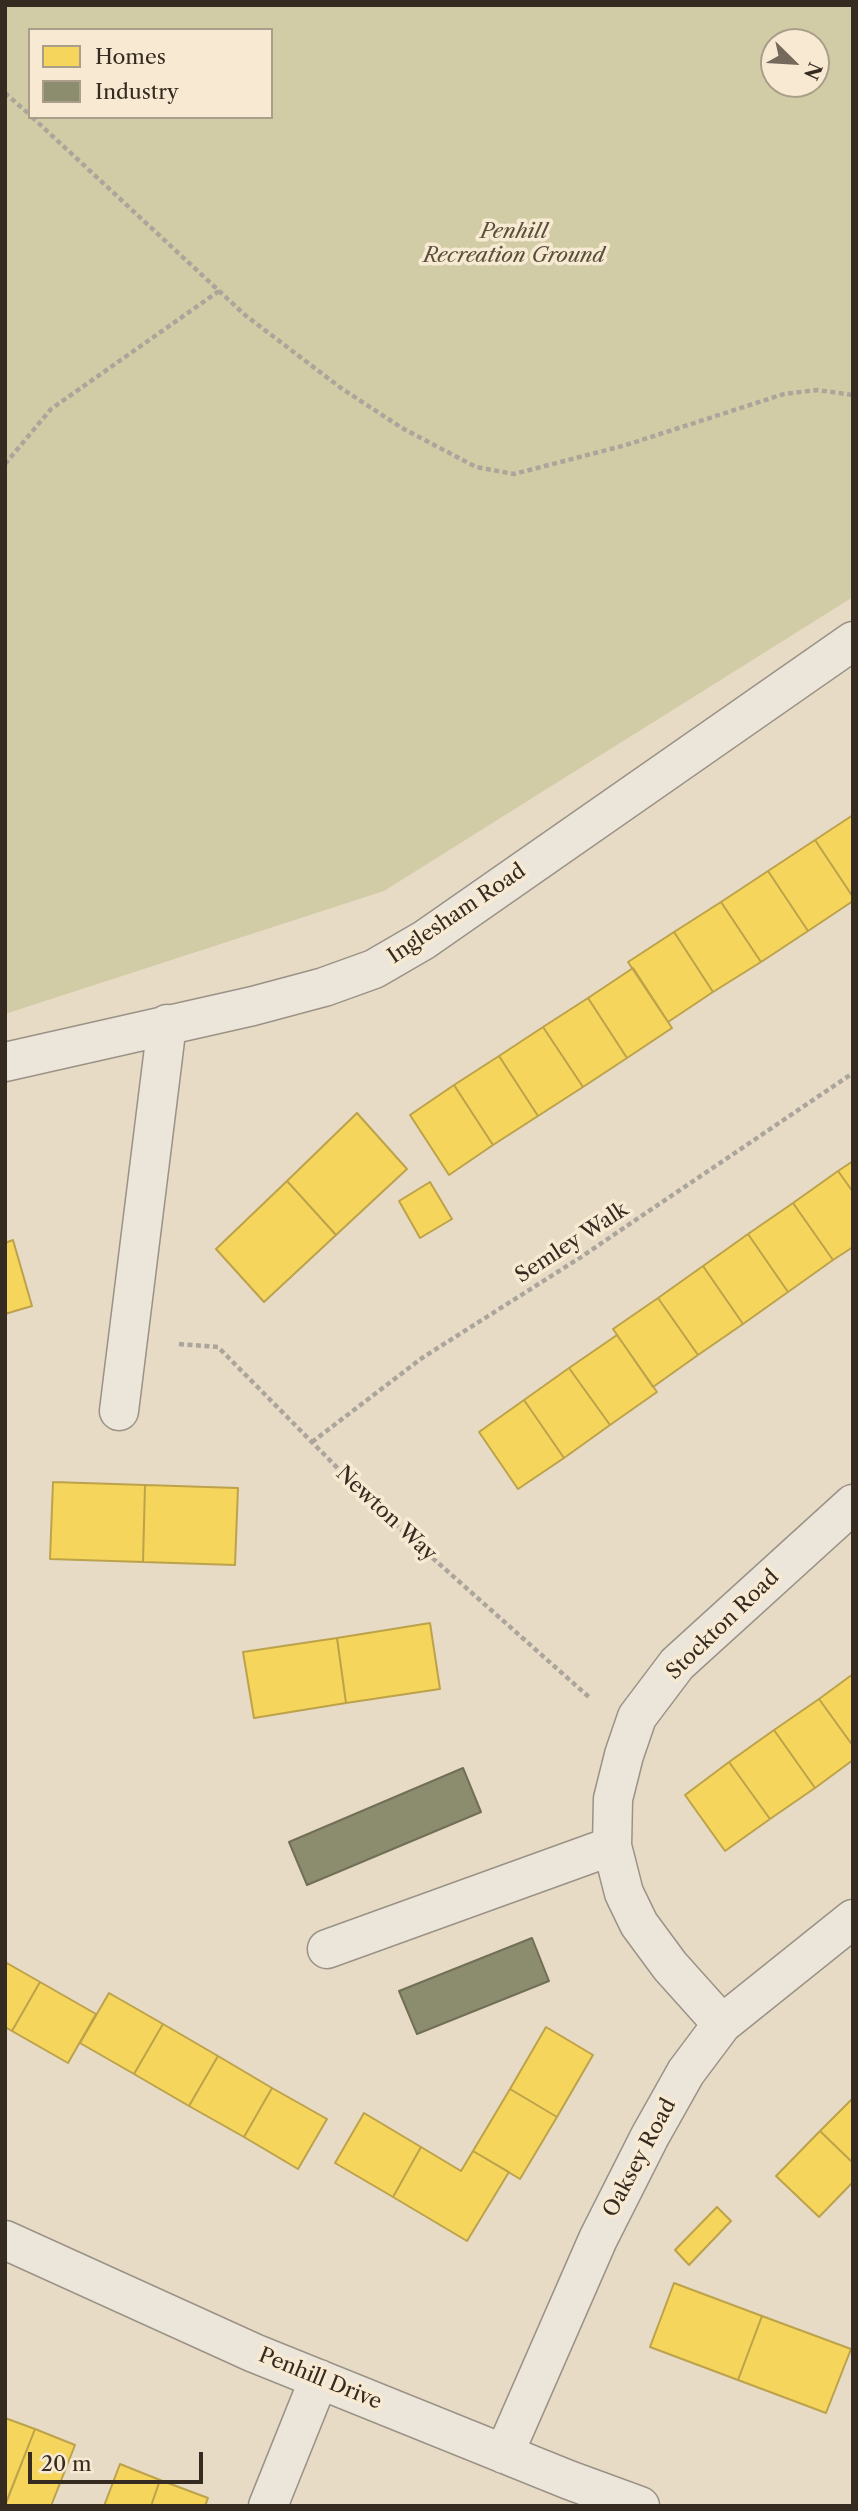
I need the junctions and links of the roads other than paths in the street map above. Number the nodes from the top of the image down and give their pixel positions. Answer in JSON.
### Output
{"nodes":[{"id":1,"x":853,"y":641,"type":"edge"},
{"id":2,"x":167,"y":1024,"type":"junction"},
{"id":3,"x":5,"y":1062,"type":"edge"},
{"id":4,"x":119,"y":1412,"type":"dead end"},
{"id":5,"x":853,"y":1504,"type":"edge"},
{"id":6,"x":612,"y":1846,"type":"junction"},
{"id":7,"x":853,"y":1919,"type":"edge"},
{"id":8,"x":327,"y":1949,"type":"dead end"},
{"id":9,"x":723,"y":2024,"type":"junction"},
{"id":10,"x":5,"y":2240,"type":"edge"},
{"id":11,"x":319,"y":2379,"type":"junction"},
{"id":12,"x":504,"y":2454,"type":"junction"},
{"id":13,"x":268,"y":2506,"type":"edge"},
{"id":14,"x":640,"y":2506,"type":"edge"}],
"edges":[{"from":1,"to":2,"type":"street","name":"Inglesham Road"},
{"from":2,"to":3,"type":"street","name":"Inglesham Road"},
{"from":2,"to":4,"type":"street"},
{"from":5,"to":6,"type":"street","name":"Stockton Road"},
{"from":6,"to":8,"type":"street"},
{"from":6,"to":9,"type":"street","name":"Stockton Road"},
{"from":7,"to":9,"type":"street","name":"Oaksey Road"},
{"from":9,"to":12,"type":"street","name":"Oaksey Road"},
{"from":10,"to":11,"type":"street","name":"Penhill Drive"},
{"from":11,"to":12,"type":"street","name":"Penhill Drive"},
{"from":11,"to":13,"type":"street"},
{"from":12,"to":14,"type":"street","name":"Penhill Drive"}]}
